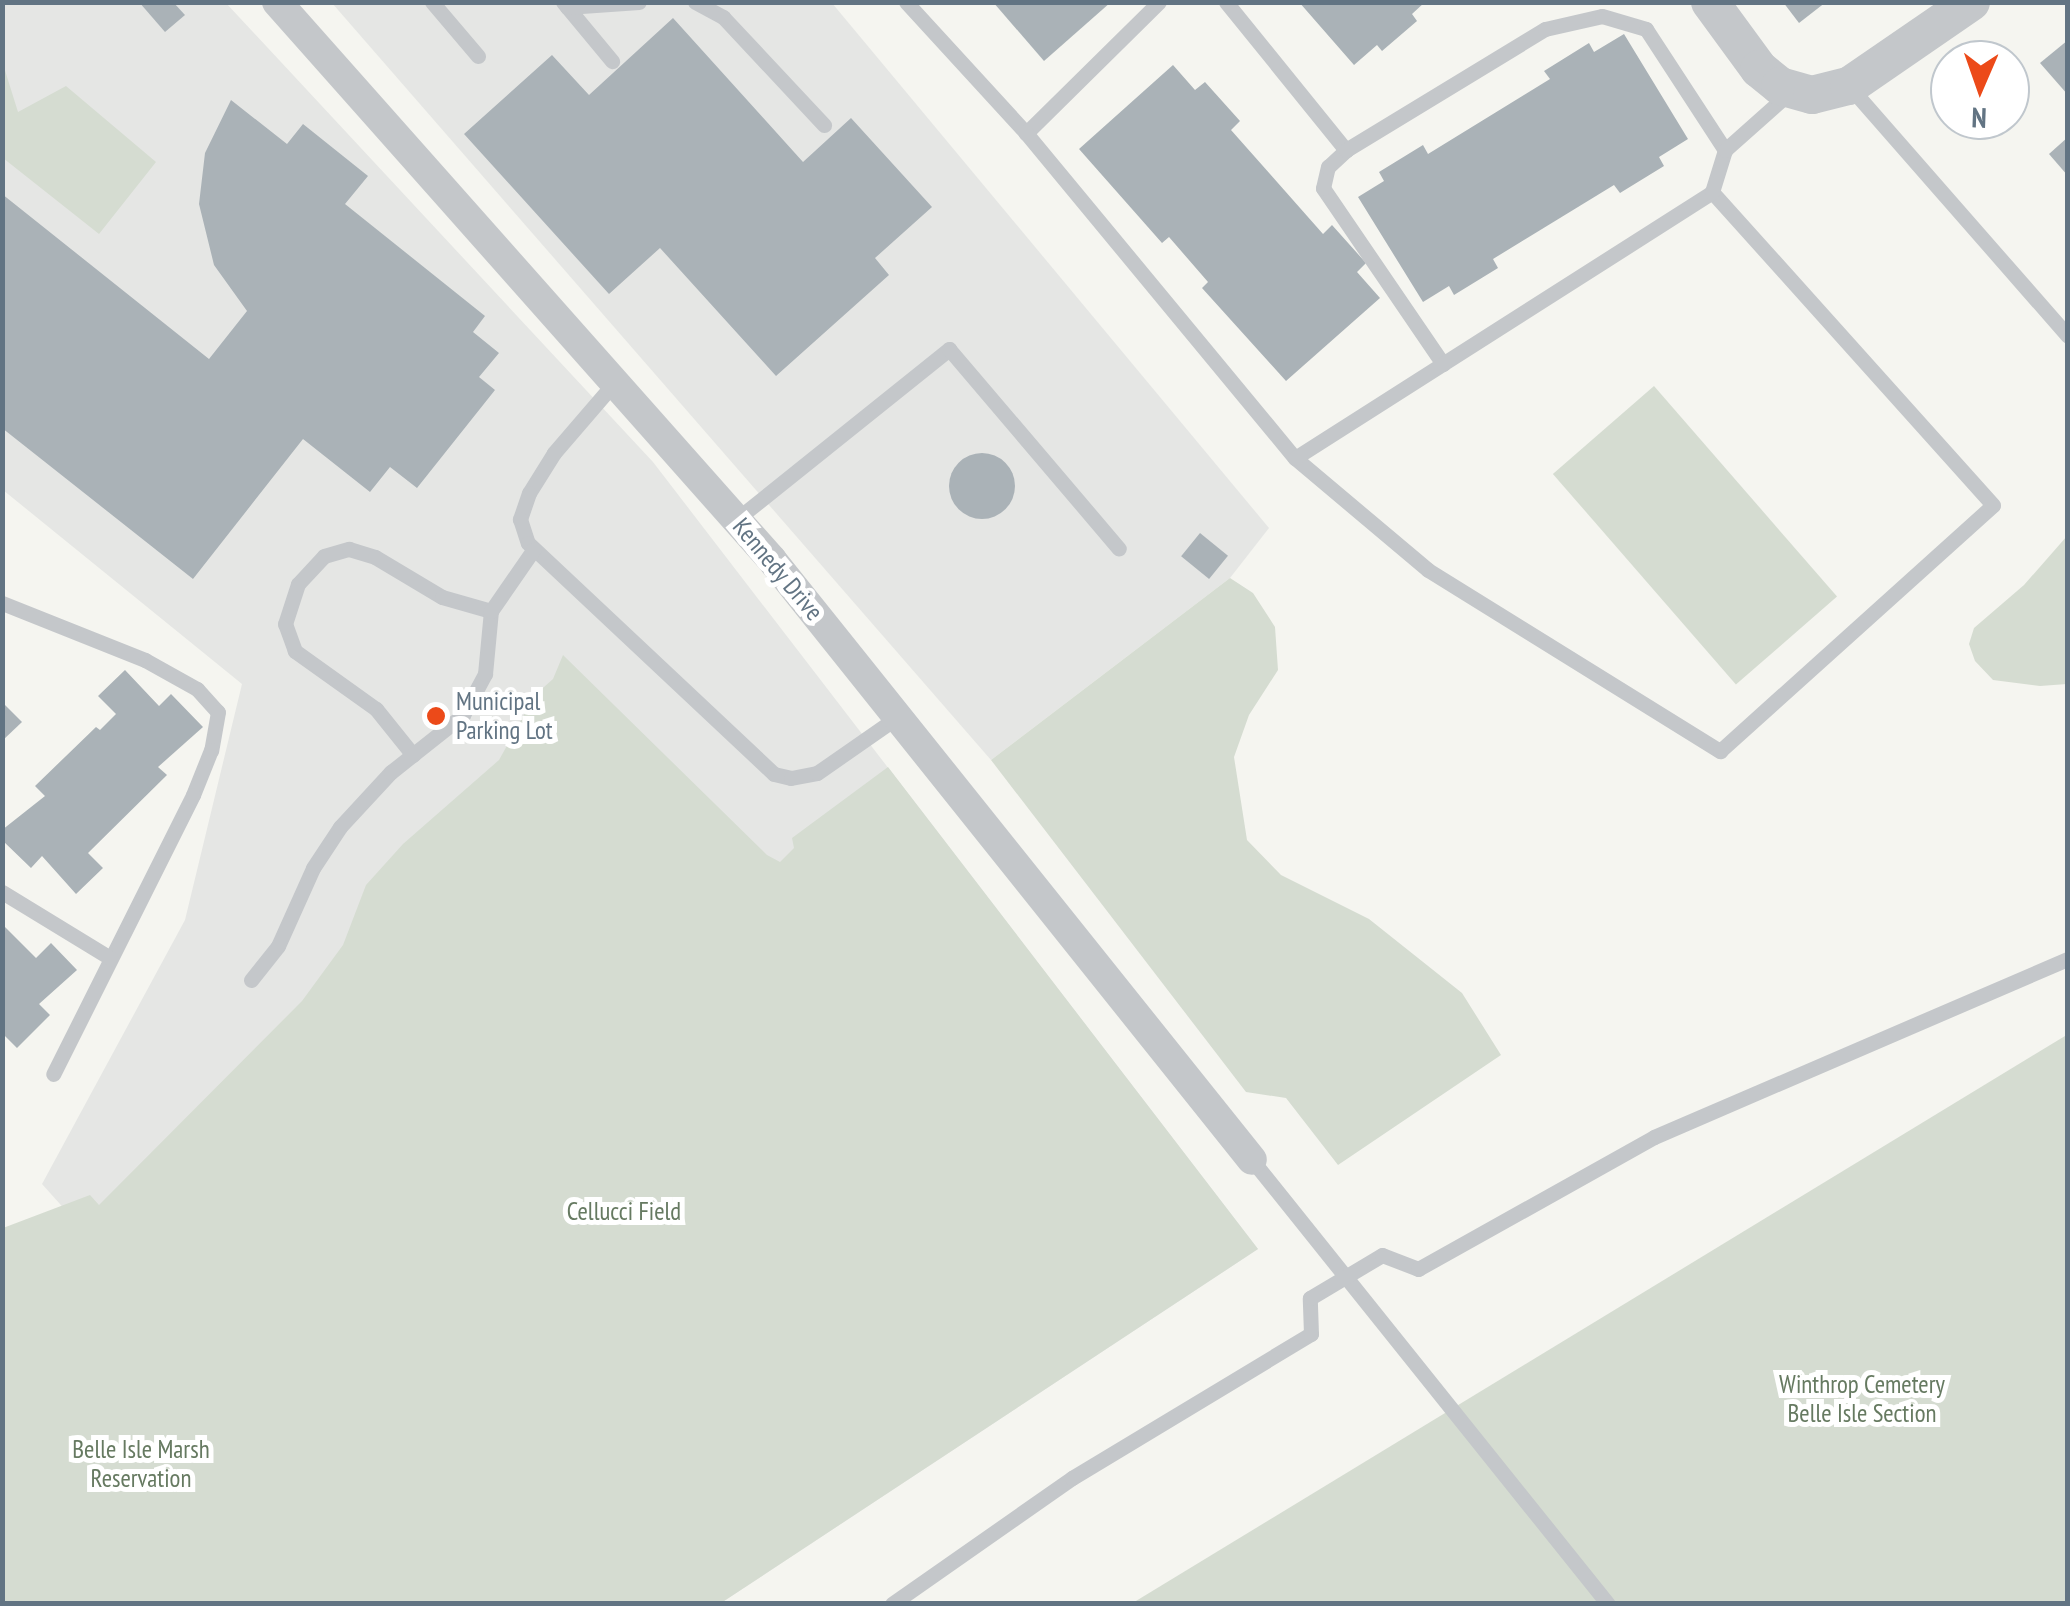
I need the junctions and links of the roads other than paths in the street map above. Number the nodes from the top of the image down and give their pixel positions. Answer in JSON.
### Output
{"nodes":[{"id":1,"x":277,"y":2,"type":"edge"},
{"id":2,"x":432,"y":2,"type":"edge"},
{"id":3,"x":638,"y":2,"type":"edge"},
{"id":4,"x":694,"y":2,"type":"edge"},
{"id":5,"x":906,"y":2,"type":"edge"},
{"id":6,"x":1158,"y":2,"type":"edge"},
{"id":7,"x":1226,"y":2,"type":"edge"},
{"id":8,"x":1710,"y":2,"type":"edge"},
{"id":9,"x":1971,"y":2,"type":"edge"},
{"id":10,"x":564,"y":5,"type":"edge"},
{"id":11,"x":478,"y":56,"type":"dead end"},
{"id":12,"x":612,"y":61,"type":"dead end"},
{"id":13,"x":1849,"y":86,"type":"junction"},
{"id":14,"x":1791,"y":91,"type":"junction"},
{"id":15,"x":824,"y":125,"type":"dead end"},
{"id":16,"x":1026,"y":133,"type":"junction"},
{"id":17,"x":1346,"y":150,"type":"junction"},
{"id":18,"x":1725,"y":150,"type":"junction"},
{"id":19,"x":1712,"y":192,"type":"junction"},
{"id":20,"x":2068,"y":336,"type":"edge"},
{"id":21,"x":1443,"y":364,"type":"junction"},
{"id":22,"x":615,"y":382,"type":"junction"},
{"id":23,"x":1295,"y":458,"type":"junction"},
{"id":24,"x":737,"y":519,"type":"junction"},
{"id":25,"x":1119,"y":549,"type":"dead end"},
{"id":26,"x":534,"y":550,"type":"junction"},
{"id":27,"x":2,"y":603,"type":"edge"},
{"id":28,"x":491,"y":611,"type":"junction"},
{"id":29,"x":899,"y":716,"type":"junction"},
{"id":30,"x":413,"y":755,"type":"junction"},
{"id":31,"x":2,"y":892,"type":"edge"},
{"id":32,"x":110,"y":958,"type":"junction"},
{"id":33,"x":2068,"y":959,"type":"edge"},
{"id":34,"x":251,"y":980,"type":"dead end"},
{"id":35,"x":53,"y":1074,"type":"dead end"},
{"id":36,"x":1252,"y":1160,"type":"joint"},
{"id":37,"x":1346,"y":1276,"type":"junction"},
{"id":38,"x":892,"y":1604,"type":"edge"},
{"id":39,"x":1608,"y":1604,"type":"edge"}],
"edges":[{"from":1,"to":22,"type":"street","name":"Kennedy Drive"},
{"from":2,"to":11,"type":"lane"},
{"from":3,"to":10,"type":"lane"},
{"from":4,"to":15,"type":"lane"},
{"from":5,"to":16,"type":"lane"},
{"from":6,"to":16,"type":"lane"},
{"from":7,"to":17,"type":"lane"},
{"from":8,"to":14,"type":"street"},
{"from":9,"to":13,"type":"street"},
{"from":10,"to":12,"type":"lane"},
{"from":13,"to":14,"type":"street"},
{"from":13,"to":20,"type":"lane"},
{"from":14,"to":18,"type":"lane"},
{"from":16,"to":23,"type":"lane"},
{"from":17,"to":18,"type":"lane"},
{"from":17,"to":21,"type":"lane"},
{"from":18,"to":19,"type":"lane"},
{"from":19,"to":21,"type":"lane"},
{"from":19,"to":23,"type":"lane"},
{"from":21,"to":23,"type":"lane"},
{"from":22,"to":24,"type":"street","name":"Kennedy Drive"},
{"from":22,"to":26,"type":"lane"},
{"from":24,"to":25,"type":"lane"},
{"from":24,"to":29,"type":"street","name":"Kennedy Drive"},
{"from":26,"to":28,"type":"lane"},
{"from":26,"to":29,"type":"lane"},
{"from":27,"to":32,"type":"lane"},
{"from":28,"to":30,"type":"lane"},
{"from":28,"to":30,"type":"lane"},
{"from":29,"to":36,"type":"street","name":"Kennedy Drive"},
{"from":30,"to":34,"type":"lane"},
{"from":31,"to":32,"type":"lane"},
{"from":32,"to":35,"type":"lane"},
{"from":33,"to":37,"type":"lane"},
{"from":36,"to":37,"type":"lane"},
{"from":37,"to":38,"type":"lane"},
{"from":37,"to":39,"type":"lane"}]}
